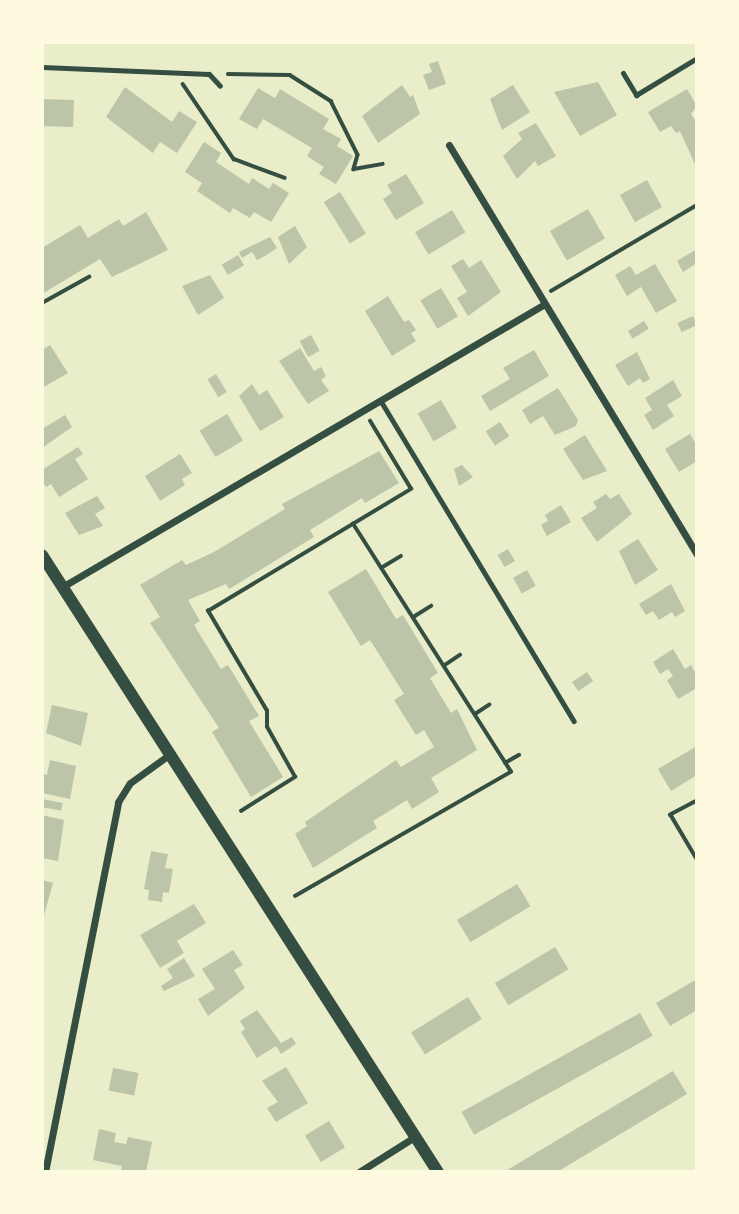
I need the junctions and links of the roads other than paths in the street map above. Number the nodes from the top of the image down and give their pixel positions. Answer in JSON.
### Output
{"nodes":[{"id":1,"x":697,"y":58,"type":"edge"},
{"id":2,"x":42,"y":67,"type":"edge"},
{"id":3,"x":623,"y":74,"type":"dead end"},
{"id":4,"x":220,"y":86,"type":"dead end"},
{"id":5,"x":449,"y":145,"type":"dead end"},
{"id":6,"x":541,"y":302,"type":"junction"},
{"id":7,"x":380,"y":400,"type":"junction"},
{"id":8,"x":42,"y":555,"type":"edge"},
{"id":9,"x":697,"y":555,"type":"edge"},
{"id":10,"x":62,"y":587,"type":"junction"},
{"id":11,"x":574,"y":721,"type":"dead end"},
{"id":12,"x":170,"y":754,"type":"junction"},
{"id":13,"x":416,"y":1136,"type":"junction"},
{"id":14,"x":45,"y":1172,"type":"edge"},
{"id":15,"x":359,"y":1172,"type":"edge"},
{"id":16,"x":438,"y":1172,"type":"edge"}],
"edges":[{"from":1,"to":3,"type":"lane"},
{"from":2,"to":4,"type":"lane"},
{"from":5,"to":6,"type":"street"},
{"from":6,"to":7,"type":"street"},
{"from":6,"to":9,"type":"street"},
{"from":7,"to":10,"type":"street"},
{"from":7,"to":11,"type":"lane"},
{"from":8,"to":10,"type":"street"},
{"from":10,"to":12,"type":"street"},
{"from":12,"to":13,"type":"street"},
{"from":12,"to":14,"type":"street"},
{"from":13,"to":15,"type":"street"},
{"from":13,"to":16,"type":"street"}]}
